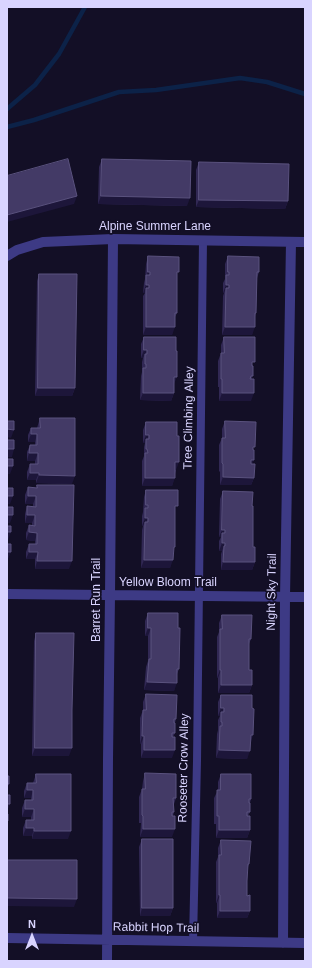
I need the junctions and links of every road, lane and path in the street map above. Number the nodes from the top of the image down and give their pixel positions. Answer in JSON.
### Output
{"nodes":[{"id":1,"x":113,"y":239,"type":"junction"},
{"id":2,"x":203,"y":240,"type":"junction"},
{"id":3,"x":291,"y":242,"type":"junction"},
{"id":4,"x":305,"y":242,"type":"edge"},
{"id":5,"x":7,"y":256,"type":"edge"},
{"id":6,"x":7,"y":594,"type":"edge"},
{"id":7,"x":110,"y":596,"type":"junction"},
{"id":8,"x":199,"y":596,"type":"junction"},
{"id":9,"x":285,"y":596,"type":"junction"},
{"id":10,"x":305,"y":597,"type":"edge"},
{"id":11,"x":7,"y":938,"type":"edge"},
{"id":12,"x":108,"y":940,"type":"junction"},
{"id":13,"x":193,"y":941,"type":"junction"},
{"id":14,"x":283,"y":943,"type":"junction"},
{"id":15,"x":305,"y":943,"type":"edge"},
{"id":16,"x":107,"y":961,"type":"edge"}],
"edges":[{"from":1,"to":2,"type":"street","name":"Alpine Summer Lane"},
{"from":1,"to":5,"type":"street","name":"Alpine Summer Lane"},
{"from":1,"to":7,"type":"street","name":"Barret Run Trail"},
{"from":2,"to":3,"type":"street","name":"Alpine Summer Lane"},
{"from":2,"to":8,"type":"lane","name":"Tree Climbing Alley"},
{"from":3,"to":4,"type":"street","name":"Alpine Summer Lane"},
{"from":3,"to":9,"type":"street","name":"Night Sky Trail"},
{"from":6,"to":7,"type":"street","name":"Yellow Bloom Trail"},
{"from":7,"to":8,"type":"street","name":"Yellow Bloom Trail"},
{"from":7,"to":12,"type":"street","name":"Barret Run Trail"},
{"from":8,"to":9,"type":"street","name":"Yellow Bloom Trail"},
{"from":8,"to":13,"type":"lane","name":"Rooseter Crow Alley"},
{"from":9,"to":10,"type":"street","name":"Yellow Bloom Trail"},
{"from":9,"to":14,"type":"street","name":"Night Sky Trail"},
{"from":11,"to":12,"type":"street","name":"Rabbit Hop Trail"},
{"from":12,"to":13,"type":"street","name":"Rabbit Hop Trail"},
{"from":12,"to":16,"type":"street","name":"Barret Run Trail"},
{"from":13,"to":14,"type":"street","name":"Rabbit Hop Trail"},
{"from":14,"to":15,"type":"street","name":"Rabbit Hop Trail"}]}
